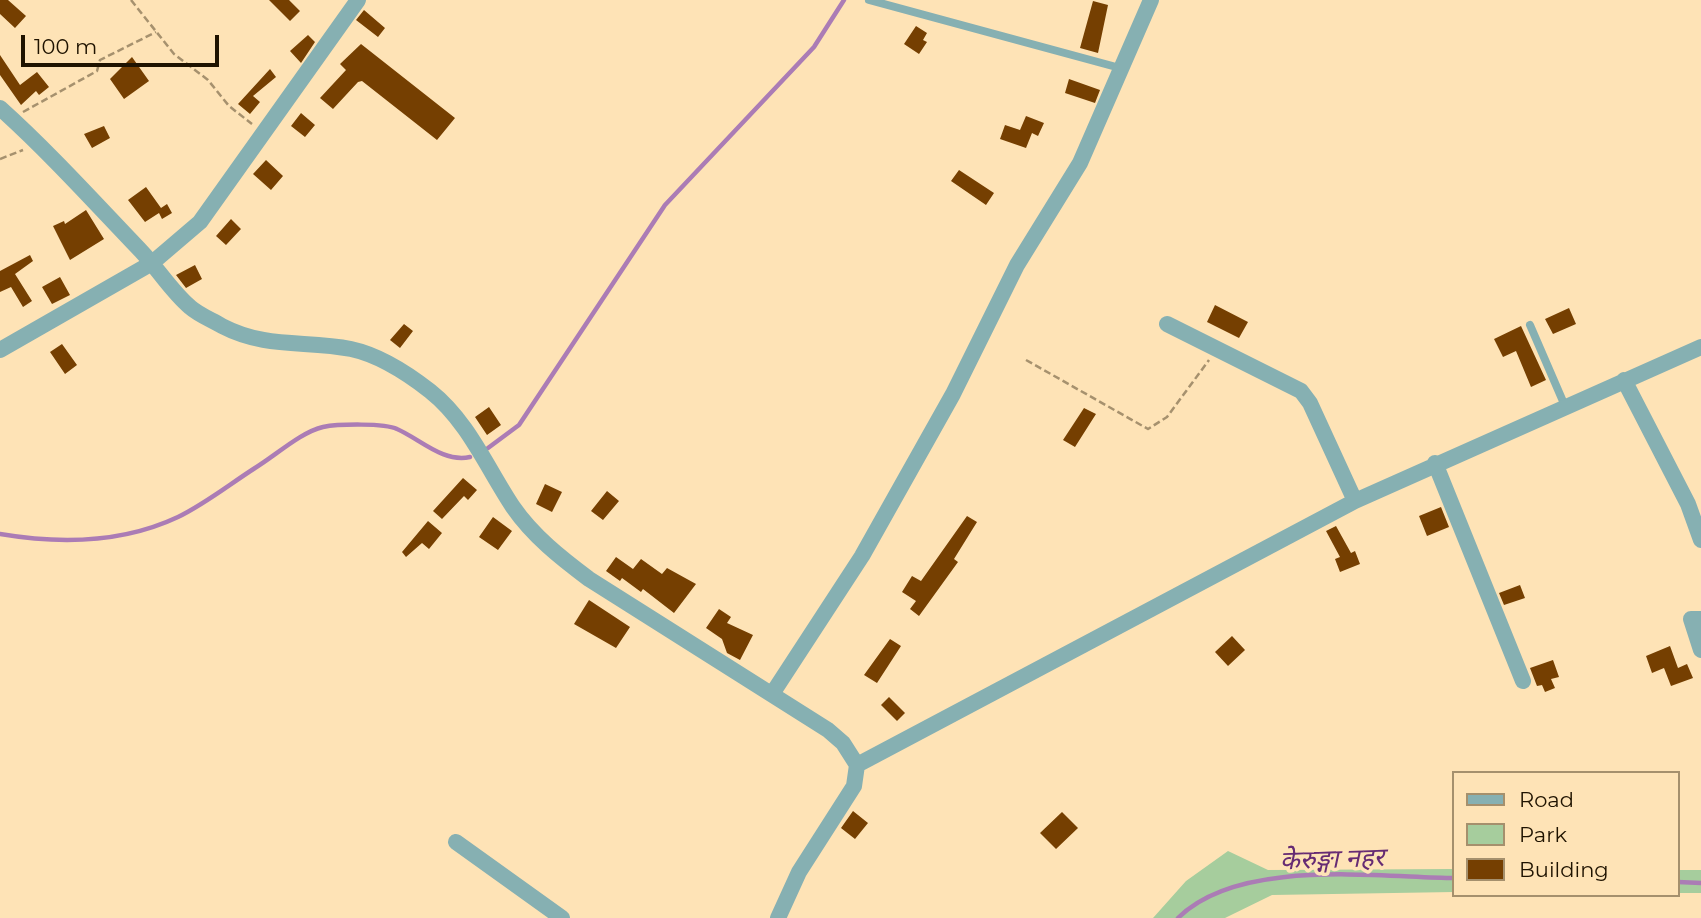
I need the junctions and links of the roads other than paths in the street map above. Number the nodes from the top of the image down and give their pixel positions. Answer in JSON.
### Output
{"nodes":[{"id":1,"x":358,"y":0,"type":"edge"},
{"id":2,"x":869,"y":0,"type":"edge"},
{"id":3,"x":1151,"y":0,"type":"edge"},
{"id":4,"x":1119,"y":68,"type":"junction"},
{"id":5,"x":6,"y":113,"type":"edge"},
{"id":6,"x":152,"y":263,"type":"junction"},
{"id":7,"x":1167,"y":324,"type":"dead end"},
{"id":8,"x":1530,"y":325,"type":"dead end"},
{"id":9,"x":1701,"y":347,"type":"edge"},
{"id":10,"x":0,"y":350,"type":"edge"},
{"id":11,"x":1624,"y":380,"type":"junction"},
{"id":12,"x":1565,"y":405,"type":"junction"},
{"id":13,"x":1435,"y":463,"type":"junction"},
{"id":14,"x":1355,"y":501,"type":"junction"},
{"id":15,"x":1701,"y":540,"type":"edge"},
{"id":16,"x":1701,"y":619,"type":"edge"},
{"id":17,"x":1701,"y":650,"type":"edge"},
{"id":18,"x":1522,"y":681,"type":"dead end"},
{"id":19,"x":772,"y":694,"type":"junction"},
{"id":20,"x":857,"y":765,"type":"junction"},
{"id":21,"x":456,"y":842,"type":"dead end"},
{"id":22,"x":562,"y":918,"type":"edge"},
{"id":23,"x":778,"y":918,"type":"edge"}],
"edges":[{"from":1,"to":6,"type":"street"},
{"from":2,"to":4,"type":"lane"},
{"from":3,"to":4,"type":"street"},
{"from":4,"to":19,"type":"street"},
{"from":5,"to":6,"type":"street"},
{"from":6,"to":10,"type":"street"},
{"from":6,"to":19,"type":"street"},
{"from":7,"to":14,"type":"street"},
{"from":8,"to":12,"type":"lane"},
{"from":9,"to":11,"type":"street"},
{"from":11,"to":12,"type":"street"},
{"from":11,"to":15,"type":"street"},
{"from":12,"to":13,"type":"street"},
{"from":13,"to":14,"type":"street"},
{"from":13,"to":18,"type":"street"},
{"from":14,"to":20,"type":"street"},
{"from":16,"to":17,"type":"street"},
{"from":19,"to":20,"type":"street"},
{"from":20,"to":23,"type":"street"},
{"from":21,"to":22,"type":"street"}]}
